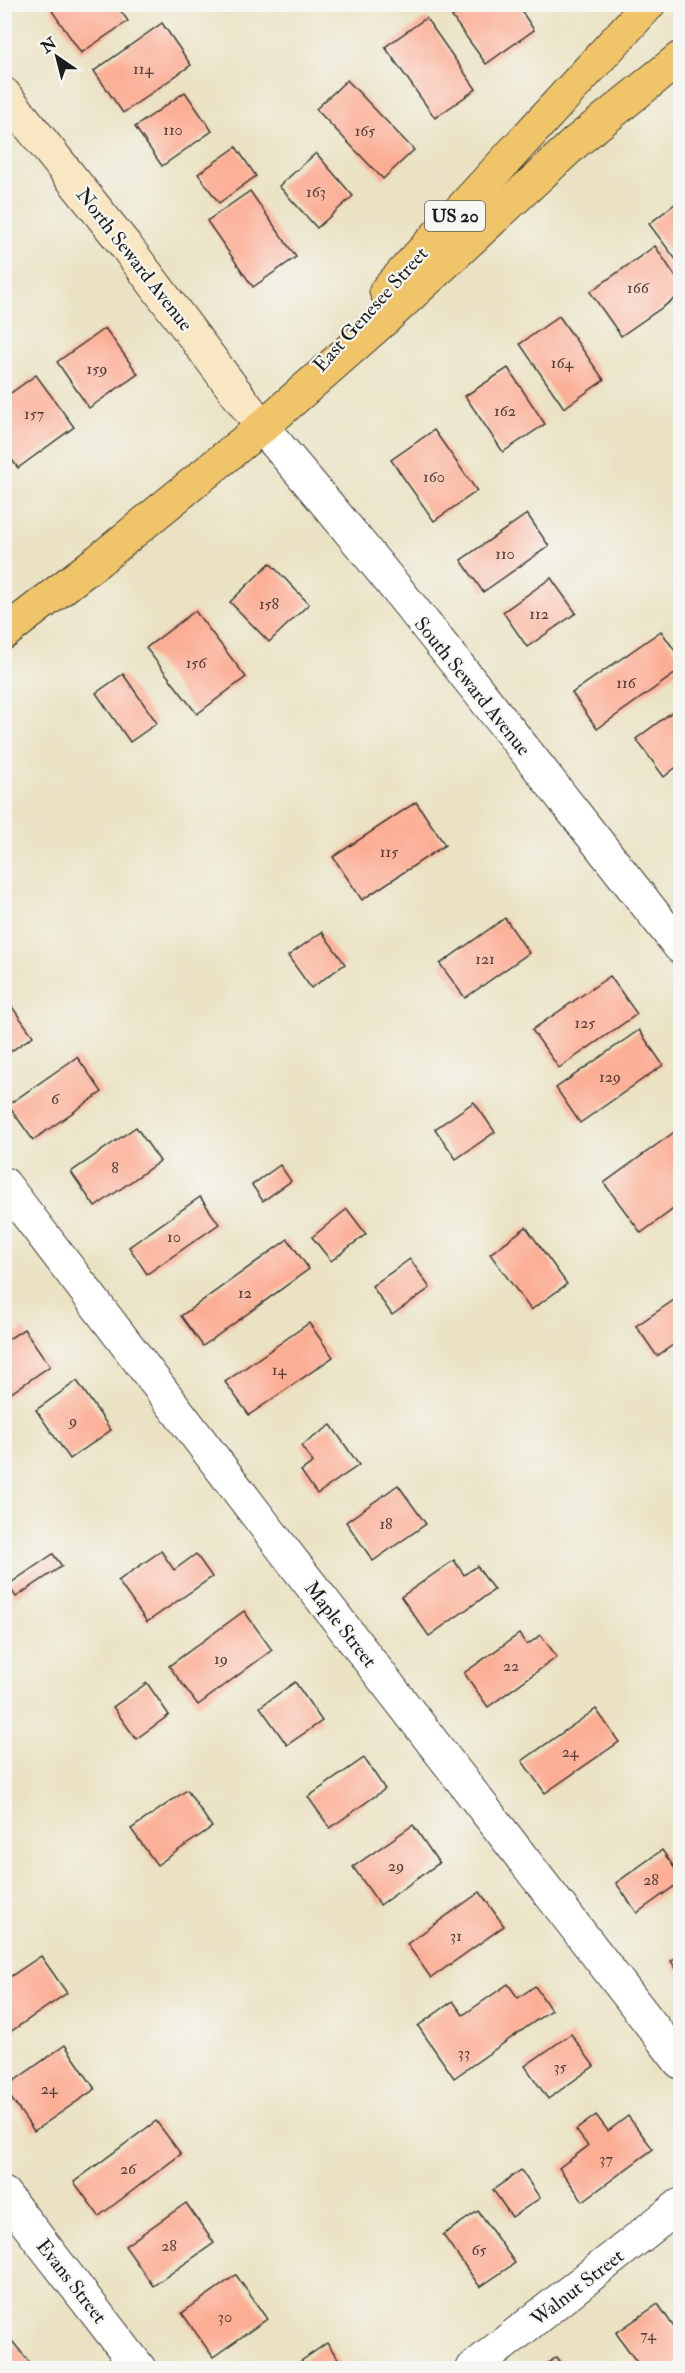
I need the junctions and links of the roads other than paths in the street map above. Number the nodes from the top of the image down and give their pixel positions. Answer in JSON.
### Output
{"nodes":[{"id":1,"x":649,"y":4,"type":"edge"},
{"id":2,"x":681,"y":58,"type":"edge"},
{"id":3,"x":4,"y":94,"type":"edge"},
{"id":4,"x":262,"y":427,"type":"junction"},
{"id":5,"x":4,"y":633,"type":"edge"},
{"id":6,"x":681,"y":947,"type":"edge"},
{"id":7,"x":4,"y":1184,"type":"edge"},
{"id":8,"x":681,"y":2062,"type":"edge"},
{"id":9,"x":4,"y":2194,"type":"edge"},
{"id":10,"x":681,"y":2205,"type":"edge"},
{"id":11,"x":139,"y":2368,"type":"edge"},
{"id":12,"x":472,"y":2368,"type":"edge"}],
"edges":[{"from":1,"to":4,"type":"highway","name":"East Genesee Street","number":"US 20"},
{"from":2,"to":4,"type":"highway","name":"East Genesee Street","number":"US 20"},
{"from":3,"to":4,"type":"street","name":"North Seward Avenue"},
{"from":4,"to":5,"type":"highway","name":"East Genesee Street","number":"US 20"},
{"from":4,"to":6,"type":"street","name":"South Seward Avenue"},
{"from":7,"to":8,"type":"street","name":"Maple Street"},
{"from":9,"to":11,"type":"street","name":"Evans Street"},
{"from":10,"to":12,"type":"street","name":"Walnut Street"}]}
